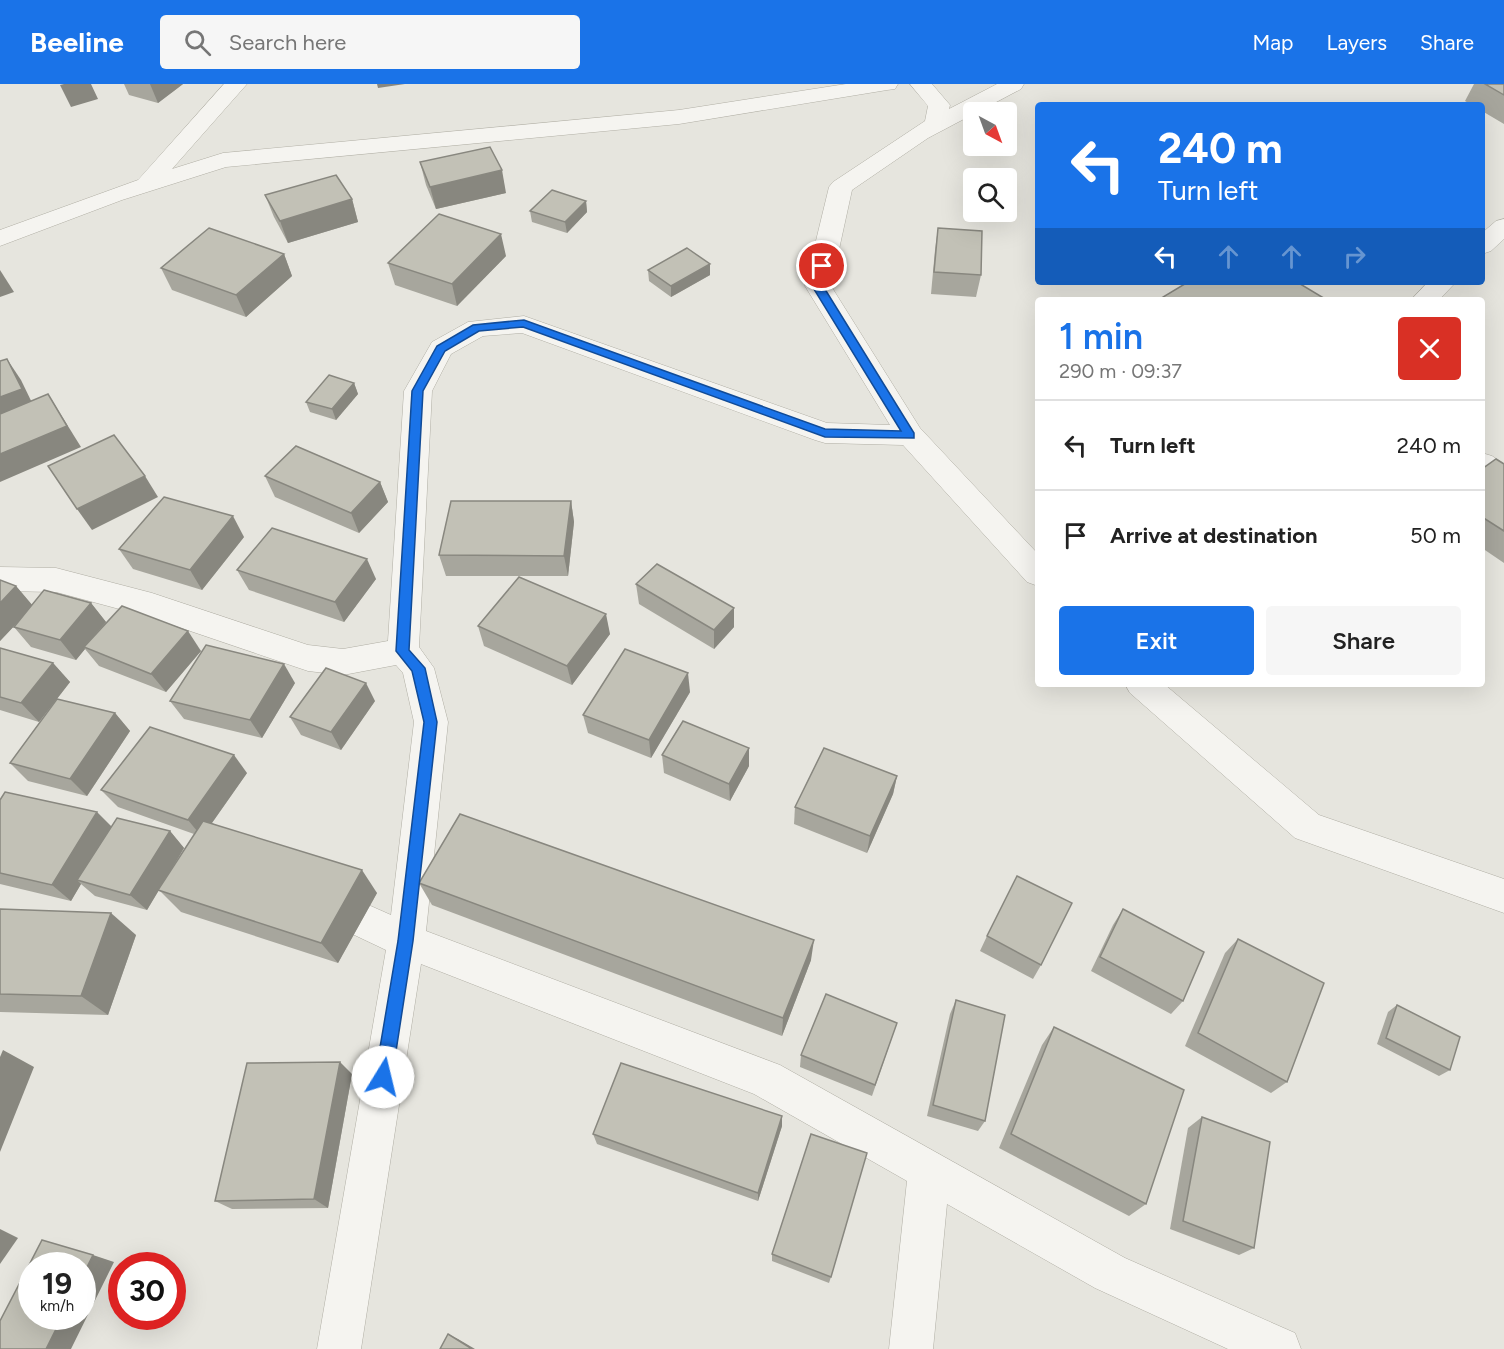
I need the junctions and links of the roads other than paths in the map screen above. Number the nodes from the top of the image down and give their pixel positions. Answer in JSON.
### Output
{"nodes":[{"id":1,"x":236,"y":84,"type":"edge"},
{"id":2,"x":887,"y":84,"type":"edge"},
{"id":3,"x":921,"y":84,"type":"edge"},
{"id":4,"x":1013,"y":84,"type":"edge"},
{"id":5,"x":936,"y":124,"type":"junction"},
{"id":6,"x":146,"y":184,"type":"junction"},
{"id":7,"x":1504,"y":226,"type":"edge"},
{"id":8,"x":0,"y":239,"type":"edge"},
{"id":9,"x":1485,"y":243,"type":"edge"},
{"id":10,"x":1440,"y":285,"type":"edge"},
{"id":11,"x":1427,"y":297,"type":"edge"},
{"id":12,"x":910,"y":435,"type":"junction"},
{"id":13,"x":1485,"y":465,"type":"edge"},
{"id":14,"x":1504,"y":478,"type":"edge"},
{"id":15,"x":1035,"y":571,"type":"edge"},
{"id":16,"x":0,"y":579,"type":"edge"},
{"id":17,"x":403,"y":651,"type":"junction"},
{"id":18,"x":1145,"y":687,"type":"edge"},
{"id":19,"x":287,"y":887,"type":"edge"},
{"id":20,"x":1504,"y":896,"type":"edge"},
{"id":21,"x":406,"y":941,"type":"junction"},
{"id":22,"x":929,"y":1171,"type":"junction"},
{"id":23,"x":339,"y":1349,"type":"edge"},
{"id":24,"x":911,"y":1349,"type":"edge"},
{"id":25,"x":1279,"y":1349,"type":"edge"}],
"edges":[{"from":1,"to":6,"type":"street"},
{"from":2,"to":6,"type":"street"},
{"from":3,"to":5,"type":"street"},
{"from":4,"to":5,"type":"street"},
{"from":5,"to":12,"type":"street"},
{"from":6,"to":8,"type":"street"},
{"from":7,"to":9,"type":"street"},
{"from":10,"to":11,"type":"street"},
{"from":12,"to":15,"type":"street"},
{"from":12,"to":17,"type":"street"},
{"from":13,"to":14,"type":"street"},
{"from":16,"to":17,"type":"street"},
{"from":17,"to":21,"type":"street"},
{"from":18,"to":20,"type":"street"},
{"from":19,"to":21,"type":"street"},
{"from":21,"to":22,"type":"street"},
{"from":21,"to":23,"type":"street"},
{"from":22,"to":24,"type":"street"},
{"from":22,"to":25,"type":"street"}]}
